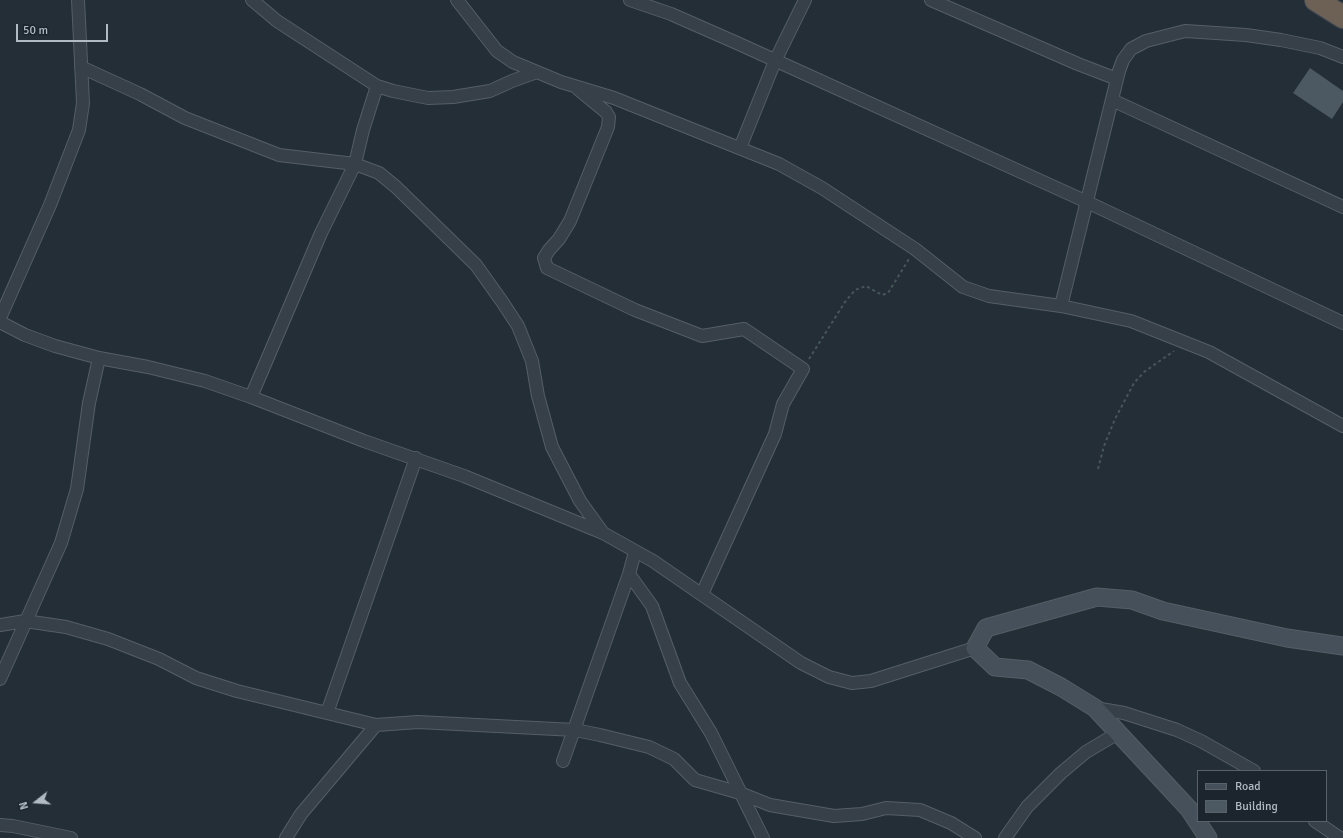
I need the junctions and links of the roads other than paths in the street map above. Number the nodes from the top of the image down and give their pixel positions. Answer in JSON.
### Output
{"nodes":[{"id":1,"x":78,"y":0,"type":"edge"},
{"id":2,"x":252,"y":0,"type":"edge"},
{"id":3,"x":456,"y":0,"type":"edge"},
{"id":4,"x":630,"y":0,"type":"edge"},
{"id":5,"x":805,"y":0,"type":"edge"},
{"id":6,"x":931,"y":0,"type":"edge"},
{"id":7,"x":1316,"y":0,"type":"edge"},
{"id":8,"x":1343,"y":17,"type":"edge"},
{"id":9,"x":1343,"y":57,"type":"edge"},
{"id":10,"x":775,"y":60,"type":"junction"},
{"id":11,"x":81,"y":67,"type":"junction"},
{"id":12,"x":537,"y":72,"type":"junction"},
{"id":13,"x":1117,"y":79,"type":"junction"},
{"id":14,"x":574,"y":85,"type":"junction"},
{"id":15,"x":377,"y":86,"type":"junction"},
{"id":16,"x":1112,"y":100,"type":"junction"},
{"id":17,"x":740,"y":148,"type":"junction"},
{"id":18,"x":355,"y":164,"type":"junction"},
{"id":19,"x":1086,"y":201,"type":"junction"},
{"id":20,"x":1343,"y":206,"type":"edge"},
{"id":21,"x":1061,"y":306,"type":"junction"},
{"id":22,"x":0,"y":318,"type":"edge"},
{"id":23,"x":0,"y":322,"type":"edge"},
{"id":24,"x":1343,"y":323,"type":"edge"},
{"id":25,"x":99,"y":358,"type":"junction"},
{"id":26,"x":251,"y":397,"type":"junction"},
{"id":27,"x":1343,"y":426,"type":"edge"},
{"id":28,"x":416,"y":458,"type":"junction"},
{"id":29,"x":603,"y":533,"type":"junction"},
{"id":30,"x":635,"y":552,"type":"junction"},
{"id":31,"x":629,"y":574,"type":"junction"},
{"id":32,"x":702,"y":594,"type":"junction"},
{"id":33,"x":25,"y":621,"type":"junction"},
{"id":34,"x":0,"y":625,"type":"edge"},
{"id":35,"x":1343,"y":646,"type":"edge"},
{"id":36,"x":975,"y":648,"type":"junction"},
{"id":37,"x":0,"y":679,"type":"edge"},
{"id":38,"x":1095,"y":708,"type":"junction"},
{"id":39,"x":327,"y":714,"type":"junction"},
{"id":40,"x":376,"y":725,"type":"junction"},
{"id":41,"x":575,"y":730,"type":"junction"},
{"id":42,"x":1118,"y":733,"type":"junction"},
{"id":43,"x":562,"y":761,"type":"dead end"},
{"id":44,"x":1252,"y":770,"type":"edge"},
{"id":45,"x":740,"y":793,"type":"junction"},
{"id":46,"x":1197,"y":821,"type":"edge"},
{"id":47,"x":1198,"y":822,"type":"edge"},
{"id":48,"x":1316,"y":822,"type":"edge"},
{"id":49,"x":0,"y":826,"type":"edge"},
{"id":50,"x":71,"y":838,"type":"edge"},
{"id":51,"x":286,"y":838,"type":"edge"},
{"id":52,"x":763,"y":838,"type":"edge"},
{"id":53,"x":975,"y":838,"type":"edge"},
{"id":54,"x":1005,"y":838,"type":"edge"},
{"id":55,"x":1208,"y":838,"type":"edge"},
{"id":56,"x":1340,"y":838,"type":"edge"}],
"edges":[{"from":1,"to":11,"type":"street"},
{"from":2,"to":15,"type":"street"},
{"from":3,"to":12,"type":"street"},
{"from":4,"to":10,"type":"street"},
{"from":5,"to":10,"type":"street"},
{"from":6,"to":13,"type":"street"},
{"from":7,"to":8,"type":"highway"},
{"from":9,"to":13,"type":"street"},
{"from":10,"to":17,"type":"street"},
{"from":10,"to":19,"type":"street"},
{"from":11,"to":18,"type":"street"},
{"from":11,"to":22,"type":"street"},
{"from":12,"to":14,"type":"street"},
{"from":12,"to":15,"type":"street"},
{"from":13,"to":16,"type":"street"},
{"from":14,"to":17,"type":"street"},
{"from":14,"to":32,"type":"street"},
{"from":15,"to":18,"type":"street"},
{"from":16,"to":19,"type":"street"},
{"from":16,"to":20,"type":"street"},
{"from":17,"to":21,"type":"street"},
{"from":18,"to":26,"type":"street"},
{"from":18,"to":29,"type":"street"},
{"from":19,"to":21,"type":"street"},
{"from":19,"to":24,"type":"street"},
{"from":21,"to":27,"type":"street"},
{"from":23,"to":25,"type":"street"},
{"from":25,"to":26,"type":"street"},
{"from":25,"to":33,"type":"street"},
{"from":26,"to":28,"type":"street"},
{"from":28,"to":29,"type":"street"},
{"from":28,"to":39,"type":"street"},
{"from":29,"to":30,"type":"street"},
{"from":30,"to":31,"type":"street"},
{"from":30,"to":32,"type":"street"},
{"from":31,"to":41,"type":"street"},
{"from":31,"to":45,"type":"street"},
{"from":32,"to":36,"type":"street"},
{"from":33,"to":34,"type":"street"},
{"from":33,"to":37,"type":"street"},
{"from":33,"to":39,"type":"street"},
{"from":35,"to":36,"type":"street"},
{"from":36,"to":38,"type":"street"},
{"from":38,"to":42,"type":"street"},
{"from":38,"to":44,"type":"street"},
{"from":39,"to":40,"type":"street"},
{"from":40,"to":41,"type":"street"},
{"from":40,"to":51,"type":"street"},
{"from":41,"to":43,"type":"street"},
{"from":41,"to":45,"type":"street"},
{"from":42,"to":46,"type":"street"},
{"from":42,"to":54,"type":"street"},
{"from":45,"to":52,"type":"street"},
{"from":45,"to":53,"type":"street"},
{"from":47,"to":55,"type":"street"},
{"from":48,"to":56,"type":"street"},
{"from":49,"to":50,"type":"street"}]}
